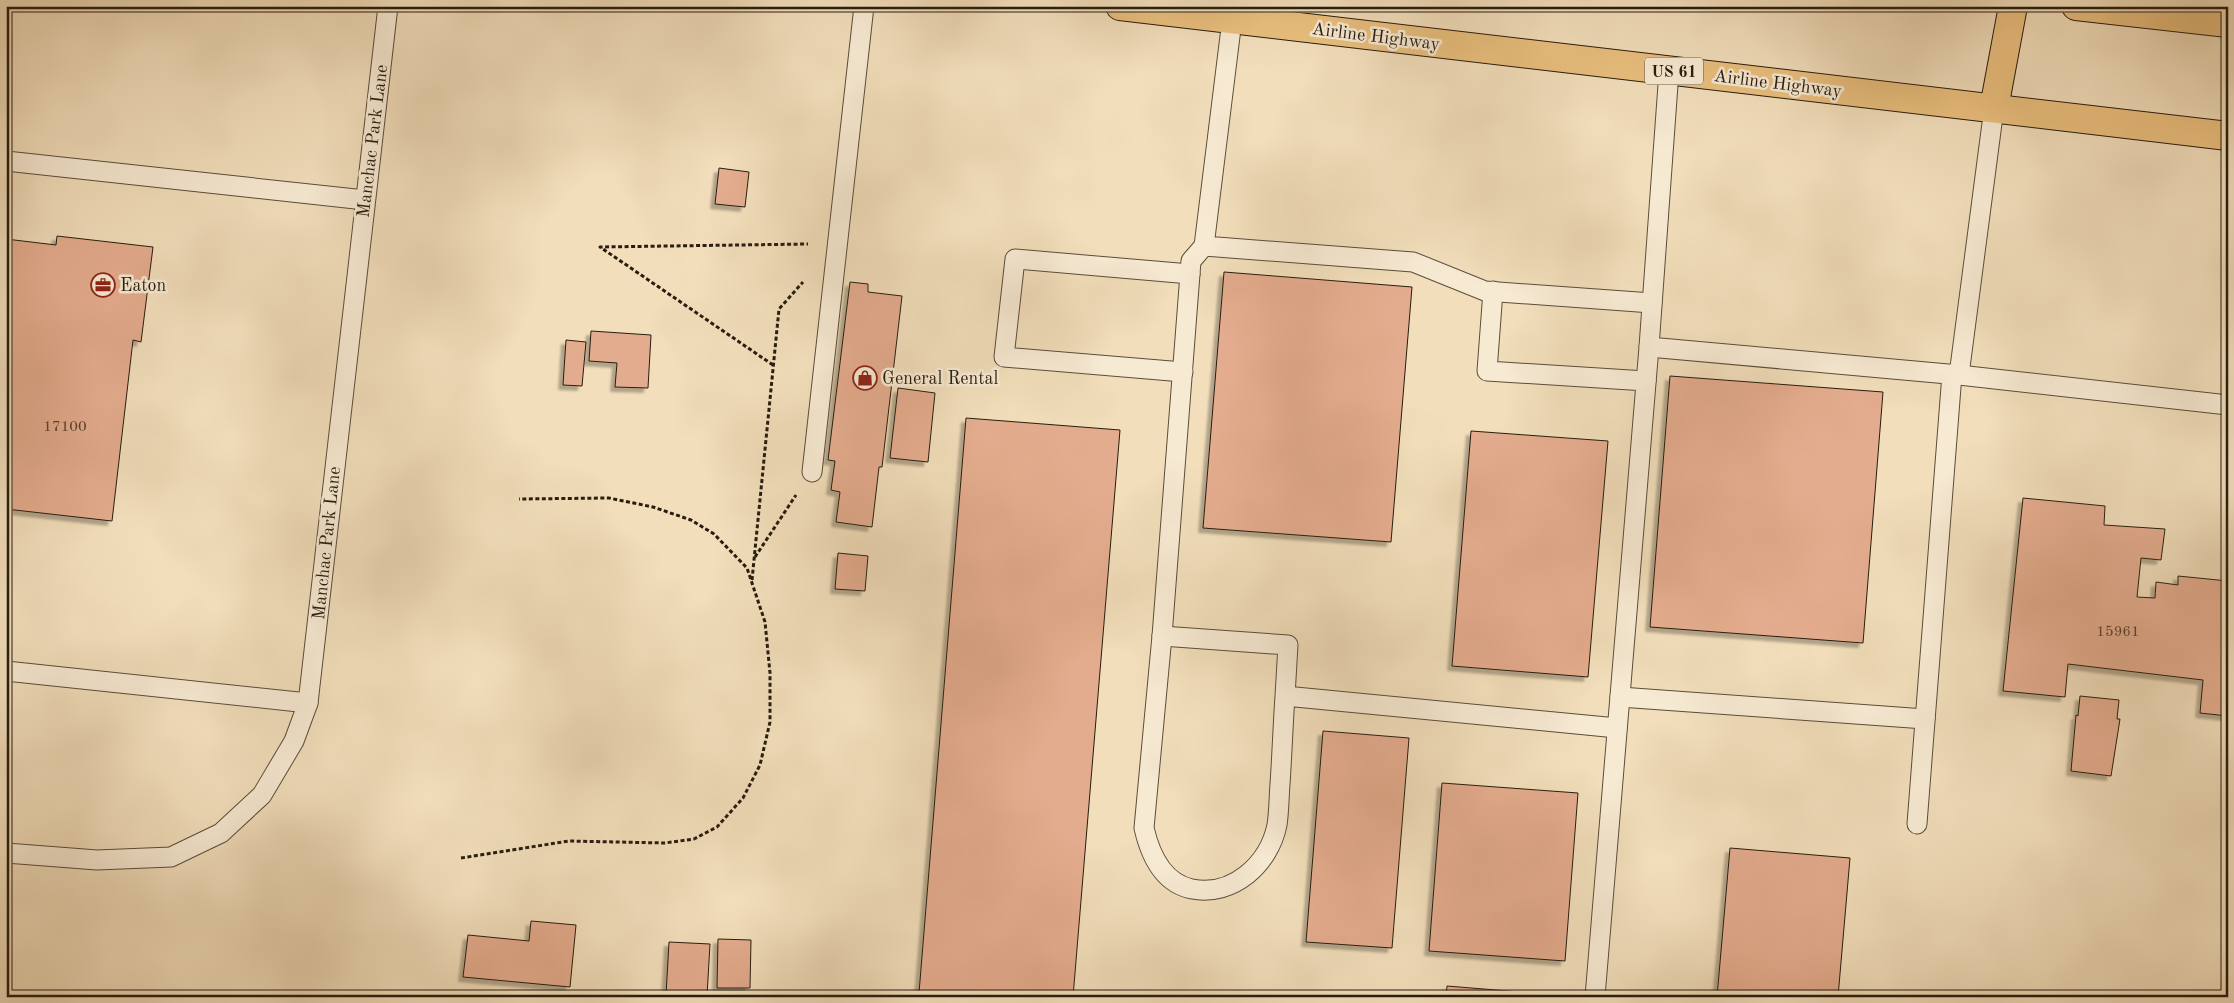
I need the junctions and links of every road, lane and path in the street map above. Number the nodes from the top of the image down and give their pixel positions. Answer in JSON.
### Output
{"nodes":[{"id":1,"x":388,"y":6,"type":"edge"},
{"id":2,"x":864,"y":6,"type":"edge"},
{"id":3,"x":1120,"y":6,"type":"edge"},
{"id":4,"x":2013,"y":6,"type":"edge"},
{"id":5,"x":2076,"y":6,"type":"edge"},
{"id":6,"x":1232,"y":20,"type":"junction"},
{"id":7,"x":2228,"y":23,"type":"edge"},
{"id":8,"x":1669,"y":71,"type":"junction"},
{"id":9,"x":1994,"y":108,"type":"junction"},
{"id":10,"x":2228,"y":136,"type":"edge"},
{"id":11,"x":6,"y":161,"type":"edge"},
{"id":12,"x":365,"y":200,"type":"junction"},
{"id":13,"x":836,"y":244,"type":"junction"},
{"id":14,"x":1204,"y":246,"type":"junction"},
{"id":15,"x":1190,"y":274,"type":"junction"},
{"id":16,"x":1493,"y":291,"type":"junction"},
{"id":17,"x":1652,"y":303,"type":"junction"},
{"id":18,"x":1649,"y":348,"type":"junction"},
{"id":19,"x":773,"y":365,"type":"junction"},
{"id":20,"x":1183,"y":372,"type":"junction"},
{"id":21,"x":1956,"y":374,"type":"junction"},
{"id":22,"x":1646,"y":382,"type":"junction"},
{"id":23,"x":2228,"y":405,"type":"edge"},
{"id":24,"x":812,"y":472,"type":"joint"},
{"id":25,"x":519,"y":499,"type":"dead end"},
{"id":26,"x":754,"y":557,"type":"junction"},
{"id":27,"x":752,"y":583,"type":"junction"},
{"id":28,"x":1162,"y":636,"type":"junction"},
{"id":29,"x":6,"y":671,"type":"edge"},
{"id":30,"x":1286,"y":696,"type":"junction"},
{"id":31,"x":1620,"y":697,"type":"junction"},
{"id":32,"x":308,"y":703,"type":"junction"},
{"id":33,"x":1925,"y":719,"type":"junction"},
{"id":34,"x":1618,"y":728,"type":"junction"},
{"id":35,"x":1917,"y":824,"type":"dead end"},
{"id":36,"x":6,"y":853,"type":"edge"},
{"id":37,"x":461,"y":858,"type":"dead end"},
{"id":38,"x":1595,"y":997,"type":"edge"}],
"edges":[{"from":1,"to":12,"type":"lane","name":"Manchac Park Lane"},
{"from":2,"to":13,"type":"lane"},
{"from":3,"to":6,"type":"highway","name":"Airline Highway","number":"US 61"},
{"from":4,"to":9,"type":"highway"},
{"from":5,"to":7,"type":"highway"},
{"from":6,"to":8,"type":"highway","name":"Airline Highway","number":"US 61"},
{"from":6,"to":14,"type":"lane"},
{"from":8,"to":9,"type":"highway","name":"Airline Highway","number":"US 61"},
{"from":8,"to":17,"type":"lane"},
{"from":9,"to":10,"type":"highway","name":"Airline Highway","number":"US 61"},
{"from":9,"to":21,"type":"lane"},
{"from":11,"to":12,"type":"lane"},
{"from":12,"to":32,"type":"lane","name":"Manchac Park Lane"},
{"from":13,"to":19,"type":"path"},
{"from":13,"to":19,"type":"path"},
{"from":13,"to":24,"type":"lane"},
{"from":14,"to":15,"type":"lane"},
{"from":14,"to":16,"type":"lane"},
{"from":15,"to":20,"type":"lane"},
{"from":15,"to":20,"type":"lane"},
{"from":16,"to":17,"type":"lane"},
{"from":16,"to":22,"type":"lane"},
{"from":17,"to":18,"type":"lane"},
{"from":18,"to":21,"type":"lane"},
{"from":18,"to":22,"type":"lane"},
{"from":19,"to":26,"type":"path"},
{"from":20,"to":28,"type":"lane"},
{"from":21,"to":23,"type":"lane"},
{"from":21,"to":33,"type":"lane"},
{"from":22,"to":31,"type":"lane"},
{"from":24,"to":26,"type":"path"},
{"from":25,"to":27,"type":"path"},
{"from":26,"to":27,"type":"path"},
{"from":27,"to":37,"type":"path"},
{"from":28,"to":30,"type":"lane"},
{"from":28,"to":30,"type":"lane"},
{"from":29,"to":32,"type":"lane"},
{"from":30,"to":34,"type":"lane"},
{"from":31,"to":33,"type":"lane"},
{"from":31,"to":34,"type":"lane"},
{"from":32,"to":36,"type":"lane","name":"Manchac Park Lane"},
{"from":33,"to":35,"type":"lane"},
{"from":34,"to":38,"type":"lane"}]}
